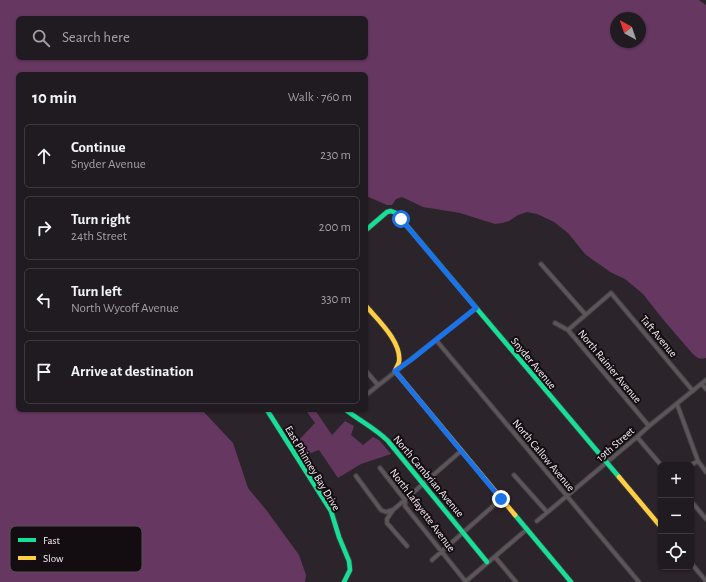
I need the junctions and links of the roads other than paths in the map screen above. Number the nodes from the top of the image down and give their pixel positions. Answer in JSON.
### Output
{"nodes":[{"id":1,"x":368,"y":228,"type":"edge"},
{"id":2,"x":541,"y":264,"type":"dead end"},
{"id":3,"x":476,"y":308,"type":"junction"},
{"id":4,"x":368,"y":309,"type":"edge"},
{"id":5,"x":585,"y":314,"type":"junction"},
{"id":6,"x":555,"y":322,"type":"dead end"},
{"id":7,"x":568,"y":330,"type":"junction"},
{"id":8,"x":436,"y":340,"type":"junction"},
{"id":9,"x":395,"y":371,"type":"junction"},
{"id":10,"x":368,"y":373,"type":"edge"},
{"id":11,"x":706,"y":380,"type":"edge"},
{"id":12,"x":702,"y":384,"type":"junction"},
{"id":13,"x":378,"y":385,"type":"junction"},
{"id":14,"x":706,"y":389,"type":"edge"},
{"id":15,"x":692,"y":391,"type":"junction"},
{"id":16,"x":368,"y":393,"type":"edge"},
{"id":17,"x":676,"y":404,"type":"junction"},
{"id":18,"x":268,"y":412,"type":"edge"},
{"id":19,"x":350,"y":412,"type":"edge"},
{"id":20,"x":649,"y":426,"type":"junction"},
{"id":21,"x":637,"y":437,"type":"junction"},
{"id":22,"x":461,"y":451,"type":"junction"},
{"id":23,"x":698,"y":461,"type":"junction"},
{"id":24,"x":658,"y":462,"type":"edge"},
{"id":25,"x":607,"y":463,"type":"junction"},
{"id":26,"x":694,"y":463,"type":"edge"},
{"id":27,"x":380,"y":468,"type":"dead end"},
{"id":28,"x":706,"y":472,"type":"edge"},
{"id":29,"x":514,"y":475,"type":"dead end"},
{"id":30,"x":356,"y":476,"type":"dead end"},
{"id":31,"x":423,"y":484,"type":"junction"},
{"id":32,"x":566,"y":496,"type":"junction"},
{"id":33,"x":501,"y":499,"type":"junction"},
{"id":34,"x":405,"y":500,"type":"junction"},
{"id":35,"x":694,"y":505,"type":"edge"},
{"id":36,"x":393,"y":510,"type":"junction"},
{"id":37,"x":547,"y":512,"type":"junction"},
{"id":38,"x":706,"y":519,"type":"edge"},
{"id":39,"x":537,"y":521,"type":"dead end"},
{"id":40,"x":658,"y":523,"type":"edge"},
{"id":41,"x":526,"y":530,"type":"junction"},
{"id":42,"x":463,"y":532,"type":"junction"},
{"id":43,"x":407,"y":546,"type":"dead end"},
{"id":44,"x":442,"y":551,"type":"junction"},
{"id":45,"x":495,"y":557,"type":"junction"},
{"id":46,"x":432,"y":560,"type":"dead end"},
{"id":47,"x":487,"y":562,"type":"junction"},
{"id":48,"x":694,"y":567,"type":"edge"},
{"id":49,"x":706,"y":581,"type":"edge"},
{"id":50,"x":344,"y":582,"type":"edge"},
{"id":51,"x":466,"y":582,"type":"edge"},
{"id":52,"x":516,"y":582,"type":"edge"},
{"id":53,"x":571,"y":582,"type":"edge"},
{"id":54,"x":639,"y":582,"type":"edge"}],
"edges":[{"from":1,"to":3,"type":"street","name":"Snyder Avenue"},
{"from":2,"to":5,"type":"street"},
{"from":3,"to":8,"type":"street"},
{"from":3,"to":25,"type":"street","name":"Snyder Avenue"},
{"from":4,"to":9,"type":"street"},
{"from":5,"to":7,"type":"street"},
{"from":5,"to":15,"type":"street","name":"Taft Avenue"},
{"from":6,"to":7,"type":"street","name":"North Rainier Avenue"},
{"from":7,"to":20,"type":"street","name":"North Rainier Avenue"},
{"from":8,"to":9,"type":"street"},
{"from":8,"to":32,"type":"street","name":"North Callow Avenue"},
{"from":9,"to":13,"type":"street"},
{"from":9,"to":22,"type":"street"},
{"from":10,"to":13,"type":"street"},
{"from":11,"to":12,"type":"street","name":"19th Street"},
{"from":12,"to":14,"type":"street"},
{"from":12,"to":15,"type":"street","name":"19th Street"},
{"from":13,"to":16,"type":"street"},
{"from":15,"to":17,"type":"street","name":"19th Street"},
{"from":17,"to":20,"type":"street","name":"19th Street"},
{"from":17,"to":23,"type":"street"},
{"from":18,"to":50,"type":"street","name":"East Phinney Bay Drive"},
{"from":19,"to":31,"type":"street","name":"North Cambrian Avenue"},
{"from":20,"to":21,"type":"street","name":"19th Street"},
{"from":21,"to":24,"type":"street"},
{"from":21,"to":25,"type":"street","name":"19th Street"},
{"from":22,"to":31,"type":"street"},
{"from":22,"to":33,"type":"street"},
{"from":23,"to":26,"type":"street"},
{"from":23,"to":28,"type":"street"},
{"from":25,"to":32,"type":"street","name":"19th Street"},
{"from":25,"to":40,"type":"street","name":"Snyder Avenue"},
{"from":27,"to":34,"type":"street","name":"North Lafayette Avenue"},
{"from":29,"to":37,"type":"street"},
{"from":30,"to":36,"type":"street"},
{"from":31,"to":34,"type":"street"},
{"from":31,"to":42,"type":"street","name":"North Cambrian Avenue"},
{"from":32,"to":37,"type":"street","name":"19th Street"},
{"from":32,"to":54,"type":"street","name":"North Callow Avenue"},
{"from":33,"to":41,"type":"street"},
{"from":33,"to":42,"type":"street"},
{"from":34,"to":36,"type":"street"},
{"from":34,"to":44,"type":"street","name":"North Lafayette Avenue"},
{"from":35,"to":38,"type":"street"},
{"from":36,"to":43,"type":"street"},
{"from":37,"to":39,"type":"street","name":"19th Street"},
{"from":41,"to":45,"type":"street"},
{"from":41,"to":53,"type":"street"},
{"from":42,"to":44,"type":"street"},
{"from":42,"to":47,"type":"street","name":"North Cambrian Avenue"},
{"from":44,"to":46,"type":"street"},
{"from":44,"to":51,"type":"street","name":"North Lafayette Avenue"},
{"from":45,"to":47,"type":"street"},
{"from":45,"to":52,"type":"street"},
{"from":47,"to":51,"type":"street"},
{"from":48,"to":49,"type":"street"}]}
